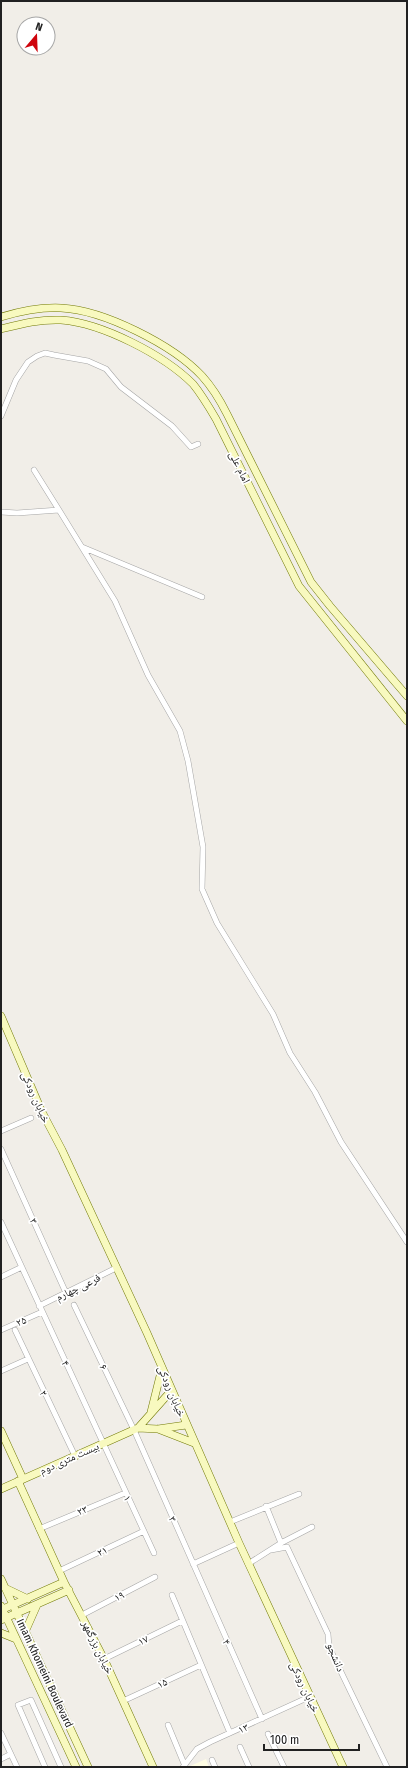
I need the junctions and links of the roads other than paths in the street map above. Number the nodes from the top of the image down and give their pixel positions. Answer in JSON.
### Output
{"nodes":[{"id":1,"x":1,"y":317,"type":"edge"},
{"id":2,"x":1,"y":329,"type":"edge"},
{"id":3,"x":1,"y":416,"type":"edge"},
{"id":4,"x":198,"y":444,"type":"dead end"},
{"id":5,"x":34,"y":470,"type":"dead end"},
{"id":6,"x":59,"y":510,"type":"junction"},
{"id":7,"x":1,"y":512,"type":"edge"},
{"id":8,"x":82,"y":547,"type":"junction"},
{"id":9,"x":311,"y":582,"type":"junction"},
{"id":10,"x":301,"y":589,"type":"junction"},
{"id":11,"x":202,"y":597,"type":"dead end"},
{"id":12,"x":407,"y":696,"type":"edge"},
{"id":13,"x":407,"y":721,"type":"edge"},
{"id":14,"x":2,"y":1019,"type":"edge"},
{"id":15,"x":31,"y":1118,"type":"dead end"},
{"id":16,"x":1,"y":1131,"type":"edge"},
{"id":17,"x":1,"y":1148,"type":"edge"},
{"id":18,"x":1,"y":1222,"type":"edge"},
{"id":19,"x":4,"y":1234,"type":"edge"},
{"id":20,"x":407,"y":1242,"type":"edge"},
{"id":21,"x":22,"y":1267,"type":"junction"},
{"id":22,"x":116,"y":1268,"type":"junction"},
{"id":23,"x":1,"y":1277,"type":"edge"},
{"id":24,"x":66,"y":1293,"type":"junction"},
{"id":25,"x":74,"y":1305,"type":"dead end"},
{"id":26,"x":39,"y":1306,"type":"junction"},
{"id":27,"x":42,"y":1312,"type":"junction"},
{"id":28,"x":1,"y":1330,"type":"edge"},
{"id":29,"x":15,"y":1330,"type":"dead end"},
{"id":30,"x":28,"y":1359,"type":"junction"},
{"id":31,"x":162,"y":1368,"type":"junction"},
{"id":32,"x":1,"y":1372,"type":"edge"},
{"id":33,"x":171,"y":1391,"type":"junction"},
{"id":34,"x":151,"y":1413,"type":"junction"},
{"id":35,"x":186,"y":1425,"type":"junction"},
{"id":36,"x":136,"y":1429,"type":"junction"},
{"id":37,"x":158,"y":1429,"type":"junction"},
{"id":38,"x":1,"y":1432,"type":"edge"},
{"id":39,"x":103,"y":1443,"type":"junction"},
{"id":40,"x":194,"y":1443,"type":"junction"},
{"id":41,"x":75,"y":1456,"type":"junction"},
{"id":42,"x":21,"y":1480,"type":"junction"},
{"id":43,"x":1,"y":1489,"type":"edge"},
{"id":44,"x":125,"y":1493,"type":"junction"},
{"id":45,"x":299,"y":1494,"type":"dead end"},
{"id":46,"x":266,"y":1506,"type":"junction"},
{"id":47,"x":230,"y":1522,"type":"junction"},
{"id":48,"x":312,"y":1527,"type":"dead end"},
{"id":49,"x":39,"y":1529,"type":"junction"},
{"id":50,"x":144,"y":1531,"type":"junction"},
{"id":51,"x":239,"y":1543,"type":"junction"},
{"id":52,"x":281,"y":1544,"type":"junction"},
{"id":53,"x":271,"y":1550,"type":"junction"},
{"id":54,"x":154,"y":1554,"type":"dead end"},
{"id":55,"x":193,"y":1564,"type":"junction"},
{"id":56,"x":248,"y":1564,"type":"junction"},
{"id":57,"x":59,"y":1571,"type":"junction"},
{"id":58,"x":155,"y":1577,"type":"dead end"},
{"id":59,"x":1,"y":1579,"type":"edge"},
{"id":60,"x":64,"y":1582,"type":"junction"},
{"id":61,"x":69,"y":1590,"type":"junction"},
{"id":62,"x":4,"y":1592,"type":"edge"},
{"id":63,"x":172,"y":1595,"type":"dead end"},
{"id":64,"x":28,"y":1599,"type":"junction"},
{"id":65,"x":12,"y":1604,"type":"junction"},
{"id":66,"x":37,"y":1605,"type":"junction"},
{"id":67,"x":1,"y":1608,"type":"edge"},
{"id":68,"x":16,"y":1613,"type":"junction"},
{"id":69,"x":82,"y":1615,"type":"junction"},
{"id":70,"x":4,"y":1619,"type":"edge"},
{"id":71,"x":182,"y":1621,"type":"junction"},
{"id":72,"x":25,"y":1632,"type":"junction"},
{"id":73,"x":1,"y":1633,"type":"edge"},
{"id":74,"x":15,"y":1637,"type":"junction"},
{"id":75,"x":104,"y":1659,"type":"junction"},
{"id":76,"x":201,"y":1665,"type":"junction"},
{"id":77,"x":309,"y":1697,"type":"junction"},
{"id":78,"x":123,"y":1701,"type":"junction"},
{"id":79,"x":262,"y":1719,"type":"junction"},
{"id":80,"x":168,"y":1725,"type":"dead end"},
{"id":81,"x":1,"y":1733,"type":"edge"},
{"id":82,"x":230,"y":1733,"type":"junction"},
{"id":83,"x":268,"y":1734,"type":"dead end"},
{"id":84,"x":240,"y":1747,"type":"dead end"},
{"id":85,"x":11,"y":1754,"type":"junction"},
{"id":86,"x":1,"y":1759,"type":"edge"},
{"id":87,"x":212,"y":1760,"type":"dead end"},
{"id":88,"x":16,"y":1767,"type":"edge"},
{"id":89,"x":45,"y":1767,"type":"edge"},
{"id":90,"x":61,"y":1767,"type":"edge"},
{"id":91,"x":76,"y":1767,"type":"edge"},
{"id":92,"x":88,"y":1767,"type":"edge"},
{"id":93,"x":152,"y":1767,"type":"edge"},
{"id":94,"x":184,"y":1767,"type":"edge"},
{"id":95,"x":215,"y":1767,"type":"edge"},
{"id":96,"x":249,"y":1767,"type":"edge"},
{"id":97,"x":284,"y":1767,"type":"edge"},
{"id":98,"x":343,"y":1767,"type":"edge"},
{"id":99,"x":387,"y":1767,"type":"edge"}],
"edges":[{"from":1,"to":9,"type":"main road","name":"امام علی"},
{"from":2,"to":10,"type":"main road","name":"امام علی"},
{"from":3,"to":4,"type":"street"},
{"from":5,"to":6,"type":"street"},
{"from":6,"to":7,"type":"street"},
{"from":6,"to":8,"type":"street"},
{"from":8,"to":11,"type":"street"},
{"from":8,"to":20,"type":"street"},
{"from":9,"to":10,"type":"main road"},
{"from":9,"to":12,"type":"main road","name":"امام علی"},
{"from":10,"to":13,"type":"main road","name":"امام علی"},
{"from":14,"to":22,"type":"main road","name":"خیابان رودکی"},
{"from":15,"to":16,"type":"street"},
{"from":17,"to":24,"type":"street","name":"۳"},
{"from":18,"to":19,"type":"street"},
{"from":19,"to":21,"type":"street"},
{"from":21,"to":23,"type":"street"},
{"from":21,"to":26,"type":"street"},
{"from":22,"to":24,"type":"street","name":"فرعی چهارم"},
{"from":22,"to":31,"type":"main road","name":"خیابان رودکی"},
{"from":24,"to":26,"type":"street","name":"فرعی چهارم"},
{"from":25,"to":36,"type":"street","name":"۶"},
{"from":26,"to":27,"type":"street","name":"۴"},
{"from":27,"to":28,"type":"street","name":"۲۵"},
{"from":27,"to":39,"type":"street","name":"۴"},
{"from":29,"to":30,"type":"street","name":"۲"},
{"from":30,"to":32,"type":"street"},
{"from":30,"to":41,"type":"street","name":"۲"},
{"from":31,"to":33,"type":"main road","name":"خیابان رودکی"},
{"from":31,"to":34,"type":"main road"},
{"from":33,"to":34,"type":"main road","name":"بیست متری دوم"},
{"from":33,"to":35,"type":"main road","name":"خیابان رودکی"},
{"from":34,"to":36,"type":"main road","name":"بیست متری دوم"},
{"from":35,"to":37,"type":"main road","name":"بیست متری دوم"},
{"from":35,"to":40,"type":"main road","name":"خیابان رودکی"},
{"from":36,"to":37,"type":"main road","name":"بیست متری دوم"},
{"from":36,"to":39,"type":"main road","name":"بیست متری دوم"},
{"from":36,"to":55,"type":"street","name":"۳"},
{"from":37,"to":40,"type":"main road"},
{"from":38,"to":42,"type":"main road","name":"خیابان بزرگمهر"},
{"from":39,"to":41,"type":"main road","name":"بیست متری دوم"},
{"from":39,"to":44,"type":"street","name":"۱"},
{"from":40,"to":47,"type":"main road","name":"خیابان رودکی"},
{"from":41,"to":42,"type":"main road","name":"بیست متری دوم"},
{"from":42,"to":43,"type":"main road","name":"بیست متری دوم"},
{"from":42,"to":49,"type":"main road","name":"خیابان بزرگمهر"},
{"from":44,"to":49,"type":"street","name":"۲۳"},
{"from":44,"to":50,"type":"street","name":"۱"},
{"from":45,"to":46,"type":"street"},
{"from":46,"to":47,"type":"street"},
{"from":46,"to":52,"type":"street"},
{"from":47,"to":51,"type":"main road","name":"خیابان رودکی"},
{"from":48,"to":52,"type":"street"},
{"from":49,"to":57,"type":"main road","name":"خیابان بزرگمهر"},
{"from":50,"to":54,"type":"street","name":"۱"},
{"from":50,"to":57,"type":"street","name":"۲۱"},
{"from":51,"to":55,"type":"street"},
{"from":51,"to":56,"type":"main road","name":"خیابان رودکی"},
{"from":52,"to":53,"type":"street"},
{"from":53,"to":56,"type":"street"},
{"from":53,"to":99,"type":"street","name":"دانشجو"},
{"from":55,"to":79,"type":"street","name":"۴"},
{"from":56,"to":77,"type":"main road","name":"خیابان رودکی"},
{"from":57,"to":60,"type":"main road","name":"خیابان بزرگمهر"},
{"from":58,"to":69,"type":"street","name":"۱۹"},
{"from":59,"to":62,"type":"main road","name":"Imam Khomeini Boulevard"},
{"from":60,"to":61,"type":"main road","name":"خیابان بزرگمهر"},
{"from":60,"to":64,"type":"main road"},
{"from":61,"to":66,"type":"main road"},
{"from":61,"to":69,"type":"main road","name":"خیابان بزرگمهر"},
{"from":62,"to":64,"type":"main road"},
{"from":62,"to":65,"type":"main road","name":"Imam Khomeini Boulevard"},
{"from":63,"to":71,"type":"street"},
{"from":64,"to":65,"type":"main road"},
{"from":65,"to":67,"type":"main road"},
{"from":65,"to":68,"type":"main road","name":"Imam Khomeini Boulevard"},
{"from":66,"to":68,"type":"main road"},
{"from":66,"to":72,"type":"main road"},
{"from":67,"to":70,"type":"main road","name":"Imam Khomeini Boulevard"},
{"from":68,"to":70,"type":"main road"},
{"from":68,"to":72,"type":"main road","name":"Imam Khomeini Boulevard"},
{"from":69,"to":75,"type":"main road","name":"خیابان بزرگمهر"},
{"from":70,"to":74,"type":"main road","name":"Imam Khomeini Boulevard"},
{"from":71,"to":75,"type":"street","name":"۱۷"},
{"from":71,"to":76,"type":"street"},
{"from":72,"to":74,"type":"main road"},
{"from":72,"to":92,"type":"main road","name":"Imam Khomeini Boulevard"},
{"from":73,"to":74,"type":"main road"},
{"from":74,"to":91,"type":"main road","name":"Imam Khomeini Boulevard"},
{"from":75,"to":78,"type":"main road","name":"خیابان بزرگمهر"},
{"from":76,"to":78,"type":"street","name":"۱۵"},
{"from":76,"to":82,"type":"street"},
{"from":77,"to":79,"type":"street","name":"۱۳"},
{"from":77,"to":98,"type":"main road","name":"خیابان رودکی"},
{"from":78,"to":93,"type":"main road","name":"خیابان بزرگمهر"},
{"from":79,"to":82,"type":"street","name":"۱۳"},
{"from":80,"to":94,"type":"street"},
{"from":81,"to":85,"type":"street"},
{"from":82,"to":94,"type":"street","name":"۱۳"},
{"from":83,"to":97,"type":"street"},
{"from":84,"to":96,"type":"street"},
{"from":85,"to":86,"type":"street"},
{"from":85,"to":88,"type":"street"},
{"from":87,"to":95,"type":"street"},
{"from":89,"to":90,"type":"street"}]}
